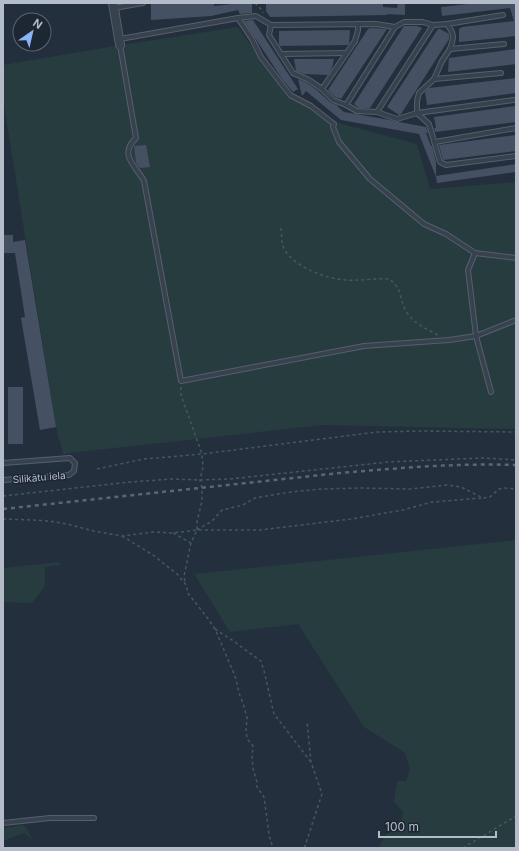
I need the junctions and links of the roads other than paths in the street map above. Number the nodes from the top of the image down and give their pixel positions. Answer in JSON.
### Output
{"nodes":[{"id":1,"x":142,"y":3,"type":"edge"},
{"id":2,"x":114,"y":6,"type":"edge"},
{"id":3,"x":504,"y":15,"type":"dead end"},
{"id":4,"x":238,"y":18,"type":"junction"},
{"id":5,"x":358,"y":24,"type":"junction"},
{"id":6,"x":447,"y":24,"type":"junction"},
{"id":7,"x":271,"y":25,"type":"junction"},
{"id":8,"x":432,"y":25,"type":"junction"},
{"id":9,"x":395,"y":27,"type":"junction"},
{"id":10,"x":120,"y":42,"type":"junction"},
{"id":11,"x":504,"y":44,"type":"dead end"},
{"id":12,"x":450,"y":49,"type":"junction"},
{"id":13,"x":346,"y":53,"type":"junction"},
{"id":14,"x":281,"y":54,"type":"junction"},
{"id":15,"x":501,"y":73,"type":"dead end"},
{"id":16,"x":434,"y":79,"type":"junction"},
{"id":17,"x":322,"y":89,"type":"junction"},
{"id":18,"x":514,"y":100,"type":"dead end"},
{"id":19,"x":346,"y":105,"type":"junction"},
{"id":20,"x":377,"y":112,"type":"junction"},
{"id":21,"x":417,"y":113,"type":"junction"},
{"id":22,"x":516,"y":128,"type":"edge"},
{"id":23,"x":434,"y":142,"type":"junction"},
{"id":24,"x":516,"y":156,"type":"edge"},
{"id":25,"x":475,"y":253,"type":"junction"},
{"id":26,"x":516,"y":258,"type":"edge"},
{"id":27,"x":516,"y":320,"type":"edge"},
{"id":28,"x":476,"y":336,"type":"junction"},
{"id":29,"x":491,"y":392,"type":"dead end"},
{"id":30,"x":3,"y":463,"type":"edge"},
{"id":31,"x":3,"y":480,"type":"edge"},
{"id":32,"x":94,"y":818,"type":"dead end"},
{"id":33,"x":3,"y":823,"type":"edge"}],
"edges":[{"from":1,"to":2,"type":"lane"},
{"from":2,"to":10,"type":"street"},
{"from":3,"to":6,"type":"lane"},
{"from":4,"to":7,"type":"lane"},
{"from":4,"to":10,"type":"lane"},
{"from":4,"to":25,"type":"lane"},
{"from":5,"to":7,"type":"lane"},
{"from":5,"to":9,"type":"lane"},
{"from":5,"to":13,"type":"lane"},
{"from":6,"to":8,"type":"lane"},
{"from":6,"to":12,"type":"lane"},
{"from":7,"to":14,"type":"lane"},
{"from":8,"to":9,"type":"lane"},
{"from":8,"to":20,"type":"lane"},
{"from":9,"to":19,"type":"lane"},
{"from":10,"to":28,"type":"lane"},
{"from":11,"to":12,"type":"lane"},
{"from":12,"to":16,"type":"lane"},
{"from":13,"to":14,"type":"lane"},
{"from":13,"to":17,"type":"lane"},
{"from":14,"to":17,"type":"lane"},
{"from":15,"to":16,"type":"lane"},
{"from":16,"to":21,"type":"lane"},
{"from":17,"to":19,"type":"lane"},
{"from":18,"to":21,"type":"lane"},
{"from":19,"to":20,"type":"lane"},
{"from":20,"to":21,"type":"lane"},
{"from":21,"to":23,"type":"lane"},
{"from":22,"to":23,"type":"lane"},
{"from":23,"to":24,"type":"lane"},
{"from":25,"to":26,"type":"lane"},
{"from":25,"to":28,"type":"lane"},
{"from":27,"to":28,"type":"lane"},
{"from":28,"to":29,"type":"lane"},
{"from":30,"to":31,"type":"lane","name":"Silikātu iela"},
{"from":32,"to":33,"type":"lane"}]}
